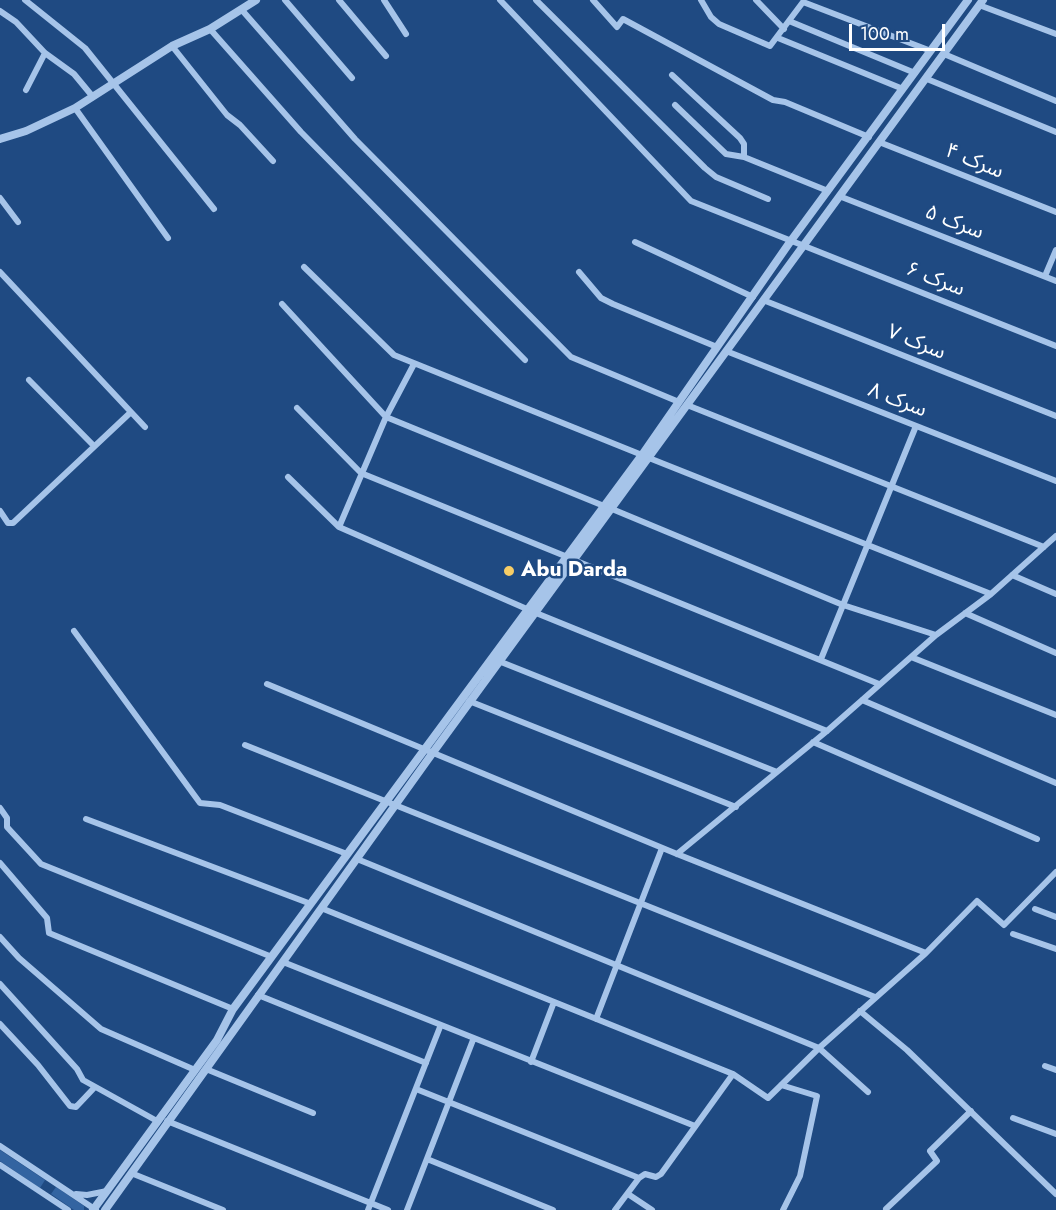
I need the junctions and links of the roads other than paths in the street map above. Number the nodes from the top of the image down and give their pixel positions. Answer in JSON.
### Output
{"nodes":[{"id":1,"x":25,"y":0,"type":"edge"},
{"id":2,"x":256,"y":0,"type":"edge"},
{"id":3,"x":285,"y":0,"type":"edge"},
{"id":4,"x":339,"y":0,"type":"edge"},
{"id":5,"x":384,"y":0,"type":"edge"},
{"id":6,"x":500,"y":0,"type":"edge"},
{"id":7,"x":536,"y":0,"type":"edge"},
{"id":8,"x":592,"y":0,"type":"edge"},
{"id":9,"x":701,"y":0,"type":"edge"},
{"id":10,"x":756,"y":0,"type":"edge"},
{"id":11,"x":968,"y":0,"type":"edge"},
{"id":12,"x":981,"y":2,"type":"edge"},
{"id":13,"x":241,"y":9,"type":"junction"},
{"id":14,"x":0,"y":11,"type":"edge"},
{"id":15,"x":789,"y":21,"type":"junction"},
{"id":16,"x":210,"y":29,"type":"junction"},
{"id":17,"x":784,"y":29,"type":"junction"},
{"id":18,"x":406,"y":34,"type":"dead end"},
{"id":19,"x":1056,"y":34,"type":"edge"},
{"id":20,"x":778,"y":38,"type":"junction"},
{"id":21,"x":172,"y":46,"type":"junction"},
{"id":22,"x":931,"y":51,"type":"junction"},
{"id":23,"x":45,"y":53,"type":"junction"},
{"id":24,"x":944,"y":54,"type":"junction"},
{"id":25,"x":386,"y":56,"type":"dead end"},
{"id":26,"x":915,"y":73,"type":"junction"},
{"id":27,"x":672,"y":75,"type":"dead end"},
{"id":28,"x":352,"y":78,"type":"dead end"},
{"id":29,"x":927,"y":79,"type":"junction"},
{"id":30,"x":112,"y":84,"type":"junction"},
{"id":31,"x":903,"y":89,"type":"junction"},
{"id":32,"x":26,"y":90,"type":"dead end"},
{"id":33,"x":93,"y":97,"type":"junction"},
{"id":34,"x":1056,"y":101,"type":"edge"},
{"id":35,"x":675,"y":105,"type":"dead end"},
{"id":36,"x":75,"y":108,"type":"junction"},
{"id":37,"x":1056,"y":132,"type":"edge"},
{"id":38,"x":868,"y":136,"type":"junction"},
{"id":39,"x":0,"y":139,"type":"edge"},
{"id":40,"x":879,"y":142,"type":"junction"},
{"id":41,"x":744,"y":157,"type":"junction"},
{"id":42,"x":273,"y":161,"type":"dead end"},
{"id":43,"x":828,"y":191,"type":"junction"},
{"id":44,"x":839,"y":196,"type":"junction"},
{"id":45,"x":0,"y":198,"type":"edge"},
{"id":46,"x":768,"y":199,"type":"dead end"},
{"id":47,"x":214,"y":209,"type":"dead end"},
{"id":48,"x":1056,"y":212,"type":"edge"},
{"id":49,"x":18,"y":222,"type":"dead end"},
{"id":50,"x":168,"y":238,"type":"dead end"},
{"id":51,"x":635,"y":242,"type":"dead end"},
{"id":52,"x":790,"y":242,"type":"junction"},
{"id":53,"x":801,"y":247,"type":"junction"},
{"id":54,"x":1056,"y":250,"type":"edge"},
{"id":55,"x":304,"y":267,"type":"dead end"},
{"id":56,"x":0,"y":272,"type":"edge"},
{"id":57,"x":579,"y":272,"type":"dead end"},
{"id":58,"x":1045,"y":276,"type":"junction"},
{"id":59,"x":1056,"y":281,"type":"edge"},
{"id":60,"x":753,"y":297,"type":"junction"},
{"id":61,"x":764,"y":300,"type":"junction"},
{"id":62,"x":282,"y":304,"type":"dead end"},
{"id":63,"x":1056,"y":346,"type":"edge"},
{"id":64,"x":717,"y":347,"type":"junction"},
{"id":65,"x":726,"y":351,"type":"junction"},
{"id":66,"x":525,"y":360,"type":"dead end"},
{"id":67,"x":414,"y":364,"type":"junction"},
{"id":68,"x":29,"y":380,"type":"dead end"},
{"id":69,"x":683,"y":403,"type":"junction"},
{"id":70,"x":297,"y":408,"type":"dead end"},
{"id":71,"x":130,"y":412,"type":"junction"},
{"id":72,"x":1056,"y":416,"type":"edge"},
{"id":73,"x":386,"y":417,"type":"junction"},
{"id":74,"x":916,"y":426,"type":"junction"},
{"id":75,"x":145,"y":427,"type":"dead end"},
{"id":76,"x":94,"y":446,"type":"junction"},
{"id":77,"x":645,"y":457,"type":"junction"},
{"id":78,"x":361,"y":473,"type":"junction"},
{"id":79,"x":288,"y":477,"type":"dead end"},
{"id":80,"x":1056,"y":481,"type":"edge"},
{"id":81,"x":891,"y":487,"type":"junction"},
{"id":82,"x":608,"y":507,"type":"junction"},
{"id":83,"x":0,"y":511,"type":"edge"},
{"id":84,"x":339,"y":527,"type":"junction"},
{"id":85,"x":1056,"y":536,"type":"edge"},
{"id":86,"x":867,"y":546,"type":"junction"},
{"id":87,"x":1044,"y":547,"type":"junction"},
{"id":88,"x":565,"y":556,"type":"junction"},
{"id":89,"x":574,"y":560,"type":"junction"},
{"id":90,"x":1012,"y":575,"type":"junction"},
{"id":91,"x":992,"y":594,"type":"junction"},
{"id":92,"x":1056,"y":594,"type":"edge"},
{"id":93,"x":843,"y":605,"type":"junction"},
{"id":94,"x":532,"y":611,"type":"junction"},
{"id":95,"x":965,"y":613,"type":"junction"},
{"id":96,"x":74,"y":631,"type":"dead end"},
{"id":97,"x":936,"y":635,"type":"junction"},
{"id":98,"x":1056,"y":653,"type":"edge"},
{"id":99,"x":911,"y":657,"type":"junction"},
{"id":100,"x":821,"y":659,"type":"junction"},
{"id":101,"x":496,"y":660,"type":"junction"},
{"id":102,"x":267,"y":684,"type":"dead end"},
{"id":103,"x":879,"y":684,"type":"junction"},
{"id":104,"x":462,"y":698,"type":"junction"},
{"id":105,"x":861,"y":700,"type":"junction"},
{"id":106,"x":471,"y":701,"type":"junction"},
{"id":107,"x":1056,"y":715,"type":"edge"},
{"id":108,"x":827,"y":731,"type":"junction"},
{"id":109,"x":813,"y":742,"type":"junction"},
{"id":110,"x":245,"y":746,"type":"dead end"},
{"id":111,"x":424,"y":747,"type":"junction"},
{"id":112,"x":434,"y":752,"type":"junction"},
{"id":113,"x":777,"y":772,"type":"junction"},
{"id":114,"x":1056,"y":783,"type":"edge"},
{"id":115,"x":385,"y":802,"type":"junction"},
{"id":116,"x":395,"y":806,"type":"junction"},
{"id":117,"x":736,"y":807,"type":"junction"},
{"id":118,"x":0,"y":808,"type":"edge"},
{"id":119,"x":86,"y":819,"type":"dead end"},
{"id":120,"x":3,"y":824,"type":"edge"},
{"id":121,"x":1037,"y":838,"type":"dead end"},
{"id":122,"x":662,"y":848,"type":"junction"},
{"id":123,"x":347,"y":854,"type":"junction"},
{"id":124,"x":677,"y":854,"type":"junction"},
{"id":125,"x":357,"y":859,"type":"junction"},
{"id":126,"x":0,"y":864,"type":"edge"},
{"id":127,"x":1056,"y":872,"type":"edge"},
{"id":128,"x":640,"y":903,"type":"junction"},
{"id":129,"x":311,"y":904,"type":"junction"},
{"id":130,"x":321,"y":908,"type":"junction"},
{"id":131,"x":1035,"y":909,"type":"dead end"},
{"id":132,"x":1056,"y":917,"type":"edge"},
{"id":133,"x":1013,"y":934,"type":"dead end"},
{"id":134,"x":0,"y":937,"type":"edge"},
{"id":135,"x":1056,"y":949,"type":"edge"},
{"id":136,"x":926,"y":953,"type":"junction"},
{"id":137,"x":272,"y":957,"type":"junction"},
{"id":138,"x":282,"y":962,"type":"junction"},
{"id":139,"x":617,"y":965,"type":"junction"},
{"id":140,"x":0,"y":984,"type":"edge"},
{"id":141,"x":258,"y":995,"type":"junction"},
{"id":142,"x":875,"y":997,"type":"junction"},
{"id":143,"x":554,"y":1002,"type":"junction"},
{"id":144,"x":233,"y":1009,"type":"junction"},
{"id":145,"x":860,"y":1011,"type":"junction"},
{"id":146,"x":596,"y":1019,"type":"junction"},
{"id":147,"x":0,"y":1024,"type":"edge"},
{"id":148,"x":440,"y":1027,"type":"junction"},
{"id":149,"x":473,"y":1040,"type":"junction"},
{"id":150,"x":819,"y":1048,"type":"junction"},
{"id":151,"x":531,"y":1062,"type":"junction"},
{"id":152,"x":426,"y":1063,"type":"junction"},
{"id":153,"x":1045,"y":1066,"type":"dead end"},
{"id":154,"x":206,"y":1068,"type":"junction"},
{"id":155,"x":195,"y":1070,"type":"junction"},
{"id":156,"x":1056,"y":1070,"type":"edge"},
{"id":157,"x":733,"y":1074,"type":"junction"},
{"id":158,"x":781,"y":1085,"type":"junction"},
{"id":159,"x":94,"y":1088,"type":"junction"},
{"id":160,"x":416,"y":1089,"type":"junction"},
{"id":161,"x":868,"y":1092,"type":"dead end"},
{"id":162,"x":450,"y":1102,"type":"junction"},
{"id":163,"x":971,"y":1111,"type":"junction"},
{"id":164,"x":313,"y":1113,"type":"dead end"},
{"id":165,"x":1013,"y":1118,"type":"dead end"},
{"id":166,"x":158,"y":1121,"type":"junction"},
{"id":167,"x":167,"y":1121,"type":"junction"},
{"id":168,"x":695,"y":1126,"type":"junction"},
{"id":169,"x":1056,"y":1134,"type":"edge"},
{"id":170,"x":0,"y":1146,"type":"edge"},
{"id":171,"x":427,"y":1159,"type":"junction"},
{"id":172,"x":0,"y":1165,"type":"edge"},
{"id":173,"x":130,"y":1173,"type":"junction"},
{"id":174,"x":639,"y":1178,"type":"junction"},
{"id":175,"x":54,"y":1182,"type":"junction"},
{"id":176,"x":65,"y":1189,"type":"junction"},
{"id":177,"x":107,"y":1191,"type":"junction"},
{"id":178,"x":627,"y":1194,"type":"junction"},
{"id":179,"x":1056,"y":1194,"type":"edge"},
{"id":180,"x":45,"y":1195,"type":"junction"},
{"id":181,"x":54,"y":1201,"type":"junction"},
{"id":182,"x":371,"y":1203,"type":"junction"},
{"id":183,"x":886,"y":1209,"type":"edge"},
{"id":184,"x":63,"y":1210,"type":"edge"},
{"id":185,"x":68,"y":1210,"type":"edge"},
{"id":186,"x":94,"y":1210,"type":"edge"},
{"id":187,"x":105,"y":1210,"type":"edge"},
{"id":188,"x":223,"y":1210,"type":"edge"},
{"id":189,"x":368,"y":1210,"type":"edge"},
{"id":190,"x":388,"y":1210,"type":"edge"},
{"id":191,"x":406,"y":1210,"type":"edge"},
{"id":192,"x":553,"y":1210,"type":"edge"},
{"id":193,"x":615,"y":1210,"type":"edge"},
{"id":194,"x":652,"y":1210,"type":"edge"},
{"id":195,"x":783,"y":1210,"type":"edge"}],
"edges":[{"from":1,"to":30,"type":"street"},
{"from":2,"to":13,"type":"street"},
{"from":3,"to":28,"type":"street"},
{"from":4,"to":25,"type":"street"},
{"from":5,"to":18,"type":"street"},
{"from":6,"to":52,"type":"street","name":"سرک ۶"},
{"from":7,"to":46,"type":"street"},
{"from":8,"to":38,"type":"street"},
{"from":9,"to":20,"type":"street"},
{"from":10,"to":17,"type":"street"},
{"from":11,"to":22,"type":"street"},
{"from":12,"to":19,"type":"street"},
{"from":12,"to":24,"type":"street"},
{"from":13,"to":16,"type":"street"},
{"from":13,"to":69,"type":"street"},
{"from":14,"to":23,"type":"street"},
{"from":15,"to":17,"type":"street"},
{"from":15,"to":22,"type":"street"},
{"from":15,"to":26,"type":"street"},
{"from":16,"to":21,"type":"street"},
{"from":16,"to":66,"type":"street"},
{"from":17,"to":20,"type":"street"},
{"from":20,"to":31,"type":"street"},
{"from":21,"to":30,"type":"street"},
{"from":21,"to":42,"type":"street"},
{"from":22,"to":26,"type":"street"},
{"from":23,"to":32,"type":"street"},
{"from":23,"to":33,"type":"street"},
{"from":24,"to":29,"type":"street"},
{"from":24,"to":34,"type":"street"},
{"from":26,"to":31,"type":"street"},
{"from":27,"to":41,"type":"street"},
{"from":29,"to":37,"type":"street"},
{"from":29,"to":40,"type":"street"},
{"from":30,"to":33,"type":"street"},
{"from":30,"to":47,"type":"street"},
{"from":31,"to":38,"type":"street"},
{"from":33,"to":36,"type":"street"},
{"from":35,"to":41,"type":"street"},
{"from":36,"to":39,"type":"street"},
{"from":36,"to":50,"type":"street"},
{"from":38,"to":43,"type":"street"},
{"from":40,"to":44,"type":"street"},
{"from":40,"to":48,"type":"street","name":"سرک ۴"},
{"from":41,"to":43,"type":"street"},
{"from":43,"to":52,"type":"street"},
{"from":44,"to":53,"type":"street"},
{"from":44,"to":58,"type":"street","name":"سرک ۵"},
{"from":45,"to":49,"type":"street"},
{"from":51,"to":60,"type":"street"},
{"from":52,"to":53,"type":"street","name":"سرک ۶"},
{"from":52,"to":60,"type":"street"},
{"from":53,"to":61,"type":"street"},
{"from":53,"to":63,"type":"street","name":"سرک ۶"},
{"from":54,"to":58,"type":"street"},
{"from":55,"to":67,"type":"street"},
{"from":56,"to":71,"type":"street"},
{"from":57,"to":64,"type":"street"},
{"from":58,"to":59,"type":"street","name":"سرک ۵"},
{"from":60,"to":64,"type":"street"},
{"from":61,"to":65,"type":"street"},
{"from":61,"to":72,"type":"street","name":"سرک ۷"},
{"from":62,"to":73,"type":"street"},
{"from":64,"to":69,"type":"street"},
{"from":65,"to":69,"type":"street"},
{"from":65,"to":74,"type":"street","name":"سرک ۸"},
{"from":67,"to":73,"type":"street"},
{"from":67,"to":77,"type":"street"},
{"from":68,"to":76,"type":"street"},
{"from":69,"to":77,"type":"street"},
{"from":69,"to":81,"type":"street"},
{"from":70,"to":78,"type":"street"},
{"from":71,"to":75,"type":"street"},
{"from":71,"to":76,"type":"street"},
{"from":73,"to":78,"type":"street"},
{"from":73,"to":82,"type":"street"},
{"from":74,"to":80,"type":"street","name":"سرک ۸"},
{"from":74,"to":81,"type":"street"},
{"from":76,"to":83,"type":"street"},
{"from":77,"to":82,"type":"street"},
{"from":77,"to":86,"type":"street"},
{"from":78,"to":84,"type":"street"},
{"from":78,"to":88,"type":"street"},
{"from":79,"to":84,"type":"street"},
{"from":81,"to":86,"type":"street"},
{"from":81,"to":87,"type":"street"},
{"from":82,"to":88,"type":"street"},
{"from":82,"to":89,"type":"street"},
{"from":82,"to":93,"type":"street"},
{"from":84,"to":94,"type":"street"},
{"from":85,"to":87,"type":"street"},
{"from":86,"to":91,"type":"street"},
{"from":86,"to":93,"type":"street"},
{"from":87,"to":90,"type":"street"},
{"from":88,"to":94,"type":"street"},
{"from":89,"to":94,"type":"street"},
{"from":89,"to":100,"type":"street"},
{"from":90,"to":91,"type":"street"},
{"from":90,"to":92,"type":"street"},
{"from":91,"to":95,"type":"street"},
{"from":93,"to":97,"type":"street"},
{"from":93,"to":100,"type":"street"},
{"from":94,"to":101,"type":"street"},
{"from":94,"to":108,"type":"street"},
{"from":95,"to":97,"type":"street"},
{"from":95,"to":98,"type":"street"},
{"from":96,"to":123,"type":"street"},
{"from":97,"to":99,"type":"street"},
{"from":99,"to":103,"type":"street"},
{"from":99,"to":107,"type":"street"},
{"from":100,"to":103,"type":"street"},
{"from":101,"to":104,"type":"street"},
{"from":101,"to":106,"type":"street"},
{"from":101,"to":113,"type":"street"},
{"from":102,"to":111,"type":"street"},
{"from":103,"to":105,"type":"street"},
{"from":104,"to":106,"type":"street"},
{"from":104,"to":111,"type":"street"},
{"from":105,"to":108,"type":"street"},
{"from":105,"to":114,"type":"street"},
{"from":106,"to":112,"type":"street"},
{"from":106,"to":117,"type":"street"},
{"from":108,"to":109,"type":"street"},
{"from":109,"to":113,"type":"street"},
{"from":109,"to":121,"type":"street"},
{"from":110,"to":115,"type":"street"},
{"from":111,"to":112,"type":"street"},
{"from":111,"to":115,"type":"street"},
{"from":112,"to":116,"type":"street"},
{"from":112,"to":122,"type":"street"},
{"from":113,"to":117,"type":"street"},
{"from":115,"to":116,"type":"street"},
{"from":115,"to":123,"type":"street"},
{"from":116,"to":125,"type":"street"},
{"from":116,"to":128,"type":"street"},
{"from":117,"to":124,"type":"street"},
{"from":118,"to":120,"type":"street"},
{"from":119,"to":129,"type":"street"},
{"from":120,"to":137,"type":"street"},
{"from":122,"to":124,"type":"street"},
{"from":122,"to":128,"type":"street"},
{"from":123,"to":129,"type":"street"},
{"from":124,"to":136,"type":"street"},
{"from":125,"to":130,"type":"street"},
{"from":125,"to":139,"type":"street"},
{"from":126,"to":144,"type":"street"},
{"from":127,"to":136,"type":"street"},
{"from":128,"to":139,"type":"street"},
{"from":128,"to":142,"type":"street"},
{"from":129,"to":137,"type":"street"},
{"from":130,"to":138,"type":"street"},
{"from":130,"to":143,"type":"street"},
{"from":131,"to":132,"type":"street"},
{"from":133,"to":135,"type":"street"},
{"from":134,"to":155,"type":"street"},
{"from":136,"to":142,"type":"street"},
{"from":137,"to":144,"type":"street"},
{"from":138,"to":141,"type":"street"},
{"from":138,"to":148,"type":"street"},
{"from":139,"to":146,"type":"street"},
{"from":139,"to":150,"type":"street"},
{"from":140,"to":159,"type":"street"},
{"from":141,"to":152,"type":"street"},
{"from":141,"to":154,"type":"street"},
{"from":142,"to":145,"type":"street"},
{"from":143,"to":146,"type":"street"},
{"from":143,"to":151,"type":"street"},
{"from":144,"to":155,"type":"street"},
{"from":145,"to":150,"type":"street"},
{"from":145,"to":163,"type":"street"},
{"from":146,"to":157,"type":"street"},
{"from":147,"to":159,"type":"street"},
{"from":148,"to":149,"type":"street"},
{"from":148,"to":152,"type":"street"},
{"from":149,"to":151,"type":"street"},
{"from":149,"to":162,"type":"street"},
{"from":150,"to":158,"type":"street"},
{"from":150,"to":161,"type":"street"},
{"from":151,"to":168,"type":"street"},
{"from":152,"to":160,"type":"street"},
{"from":153,"to":156,"type":"street"},
{"from":154,"to":164,"type":"street"},
{"from":154,"to":167,"type":"street"},
{"from":155,"to":166,"type":"street"},
{"from":157,"to":158,"type":"street"},
{"from":157,"to":168,"type":"street"},
{"from":158,"to":195,"type":"street"},
{"from":159,"to":166,"type":"street"},
{"from":160,"to":162,"type":"street"},
{"from":160,"to":182,"type":"street"},
{"from":162,"to":171,"type":"street"},
{"from":162,"to":174,"type":"street"},
{"from":163,"to":179,"type":"street"},
{"from":163,"to":183,"type":"street"},
{"from":165,"to":169,"type":"street"},
{"from":166,"to":177,"type":"street"},
{"from":167,"to":173,"type":"street"},
{"from":167,"to":182,"type":"street"},
{"from":168,"to":174,"type":"street"},
{"from":170,"to":175,"type":"street"},
{"from":171,"to":191,"type":"street"},
{"from":171,"to":192,"type":"street"},
{"from":172,"to":180,"type":"street"},
{"from":173,"to":187,"type":"street"},
{"from":173,"to":188,"type":"street"},
{"from":174,"to":178,"type":"street"},
{"from":175,"to":176,"type":"street"},
{"from":175,"to":180,"type":"street"},
{"from":176,"to":177,"type":"street"},
{"from":176,"to":186,"type":"street"},
{"from":177,"to":186,"type":"street"},
{"from":178,"to":193,"type":"street"},
{"from":178,"to":194,"type":"street"},
{"from":180,"to":181,"type":"street"},
{"from":181,"to":184,"type":"street"},
{"from":181,"to":185,"type":"street"},
{"from":182,"to":189,"type":"street"},
{"from":182,"to":190,"type":"street"}]}
